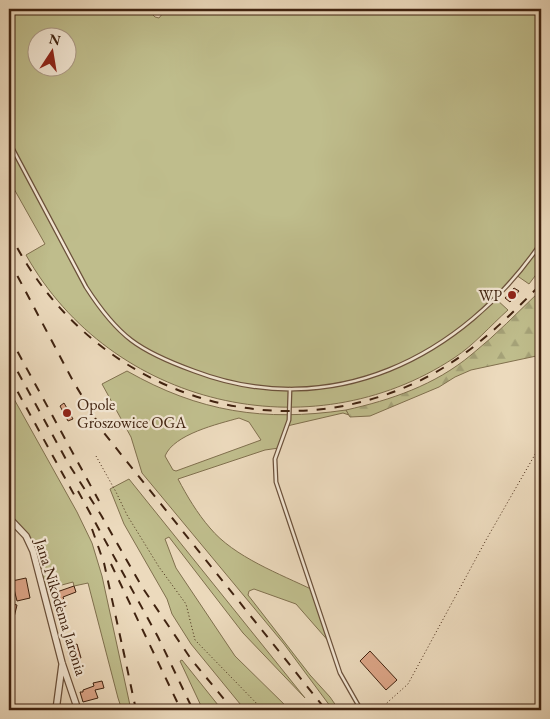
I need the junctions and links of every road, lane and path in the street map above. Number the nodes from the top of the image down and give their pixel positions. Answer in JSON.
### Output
{"nodes":[{"id":1,"x":9,"y":142,"type":"edge"},
{"id":2,"x":541,"y":243,"type":"edge"},
{"id":3,"x":290,"y":389,"type":"junction"},
{"id":4,"x":541,"y":444,"type":"edge"},
{"id":5,"x":96,"y":456,"type":"dead end"},
{"id":6,"x":9,"y":518,"type":"edge"},
{"id":7,"x":62,"y":662,"type":"junction"},
{"id":8,"x":56,"y":710,"type":"edge"},
{"id":9,"x":78,"y":710,"type":"edge"},
{"id":10,"x":263,"y":710,"type":"edge"},
{"id":11,"x":361,"y":710,"type":"edge"},
{"id":12,"x":378,"y":710,"type":"edge"}],
"edges":[{"from":1,"to":3,"type":"lane"},
{"from":2,"to":3,"type":"lane"},
{"from":3,"to":11,"type":"lane"},
{"from":4,"to":12,"type":"path"},
{"from":5,"to":10,"type":"path"},
{"from":6,"to":7,"type":"street","name":"Jana Nikodema Jaronia"},
{"from":7,"to":8,"type":"street"},
{"from":7,"to":9,"type":"street","name":"Jana Nikodema Jaronia"}]}
